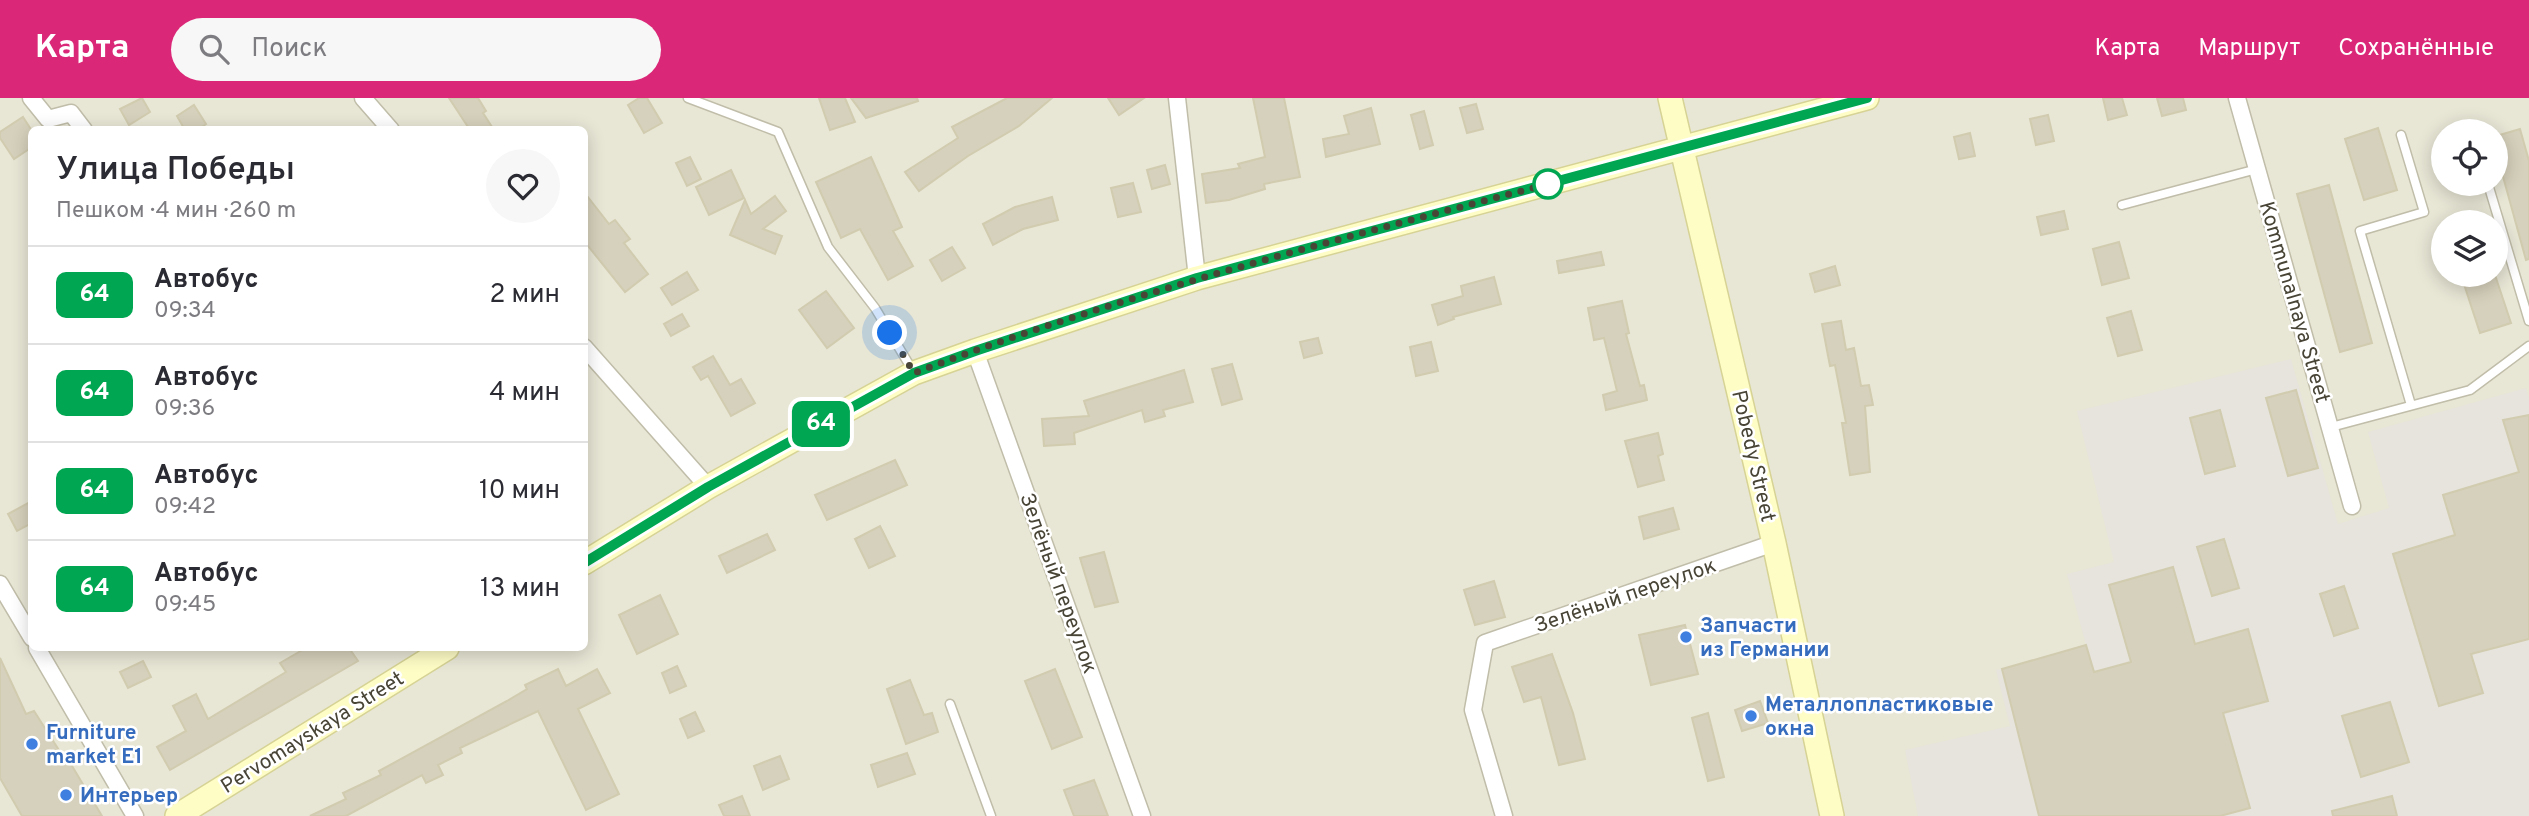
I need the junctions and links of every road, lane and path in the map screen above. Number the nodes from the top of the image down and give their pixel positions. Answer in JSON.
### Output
{"nodes":[{"id":1,"x":31,"y":98,"type":"edge"},
{"id":2,"x":363,"y":98,"type":"edge"},
{"id":3,"x":688,"y":98,"type":"edge"},
{"id":4,"x":1177,"y":98,"type":"edge"},
{"id":5,"x":1670,"y":98,"type":"edge"},
{"id":6,"x":1867,"y":98,"type":"edge"},
{"id":7,"x":2237,"y":98,"type":"edge"},
{"id":8,"x":80,"y":126,"type":"edge"},
{"id":9,"x":388,"y":126,"type":"edge"},
{"id":10,"x":2401,"y":135,"type":"dead end"},
{"id":11,"x":1682,"y":147,"type":"junction"},
{"id":12,"x":2257,"y":169,"type":"junction"},
{"id":13,"x":2492,"y":196,"type":"edge"},
{"id":14,"x":2122,"y":205,"type":"dead end"},
{"id":15,"x":1197,"y":278,"type":"junction"},
{"id":16,"x":2529,"y":321,"type":"edge"},
{"id":17,"x":2529,"y":346,"type":"edge"},
{"id":18,"x":975,"y":351,"type":"junction"},
{"id":19,"x":588,"y":352,"type":"edge"},
{"id":20,"x":914,"y":373,"type":"junction"},
{"id":21,"x":2411,"y":405,"type":"junction"},
{"id":22,"x":2331,"y":427,"type":"junction"},
{"id":23,"x":708,"y":487,"type":"junction"},
{"id":24,"x":2352,"y":506,"type":"dead end"},
{"id":25,"x":1774,"y":543,"type":"junction"},
{"id":26,"x":588,"y":561,"type":"edge"},
{"id":27,"x":0,"y":584,"type":"edge"},
{"id":28,"x":28,"y":631,"type":"edge"},
{"id":29,"x":39,"y":651,"type":"edge"},
{"id":30,"x":442,"y":651,"type":"edge"},
{"id":31,"x":950,"y":704,"type":"dead end"},
{"id":32,"x":135,"y":816,"type":"edge"},
{"id":33,"x":177,"y":816,"type":"edge"},
{"id":34,"x":992,"y":816,"type":"edge"},
{"id":35,"x":1142,"y":816,"type":"edge"},
{"id":36,"x":1504,"y":816,"type":"edge"},
{"id":37,"x":1832,"y":816,"type":"edge"}],
"edges":[{"from":1,"to":8,"type":"street"},
{"from":2,"to":9,"type":"street"},
{"from":3,"to":20,"type":"lane"},
{"from":4,"to":15,"type":"street"},
{"from":5,"to":11,"type":"main road","name":"Pobedy Street"},
{"from":6,"to":11,"type":"main road"},
{"from":7,"to":12,"type":"street","name":"Kommunalnaya Street"},
{"from":10,"to":21,"type":"lane"},
{"from":11,"to":15,"type":"main road"},
{"from":11,"to":25,"type":"main road","name":"Pobedy Street"},
{"from":12,"to":14,"type":"lane"},
{"from":12,"to":22,"type":"street","name":"Kommunalnaya Street"},
{"from":13,"to":16,"type":"lane"},
{"from":15,"to":18,"type":"main road"},
{"from":17,"to":21,"type":"lane"},
{"from":18,"to":20,"type":"main road"},
{"from":18,"to":35,"type":"street","name":"Зелёный переулок"},
{"from":19,"to":23,"type":"street"},
{"from":20,"to":23,"type":"main road"},
{"from":21,"to":22,"type":"lane"},
{"from":22,"to":24,"type":"street","name":"Kommunalnaya Street"},
{"from":23,"to":26,"type":"main road"},
{"from":25,"to":36,"type":"street","name":"Зелёный переулок"},
{"from":25,"to":37,"type":"main road","name":"Pobedy Street"},
{"from":27,"to":28,"type":"street"},
{"from":29,"to":32,"type":"street"},
{"from":30,"to":33,"type":"main road","name":"Pervomayskaya Street"},
{"from":31,"to":34,"type":"lane"}]}
